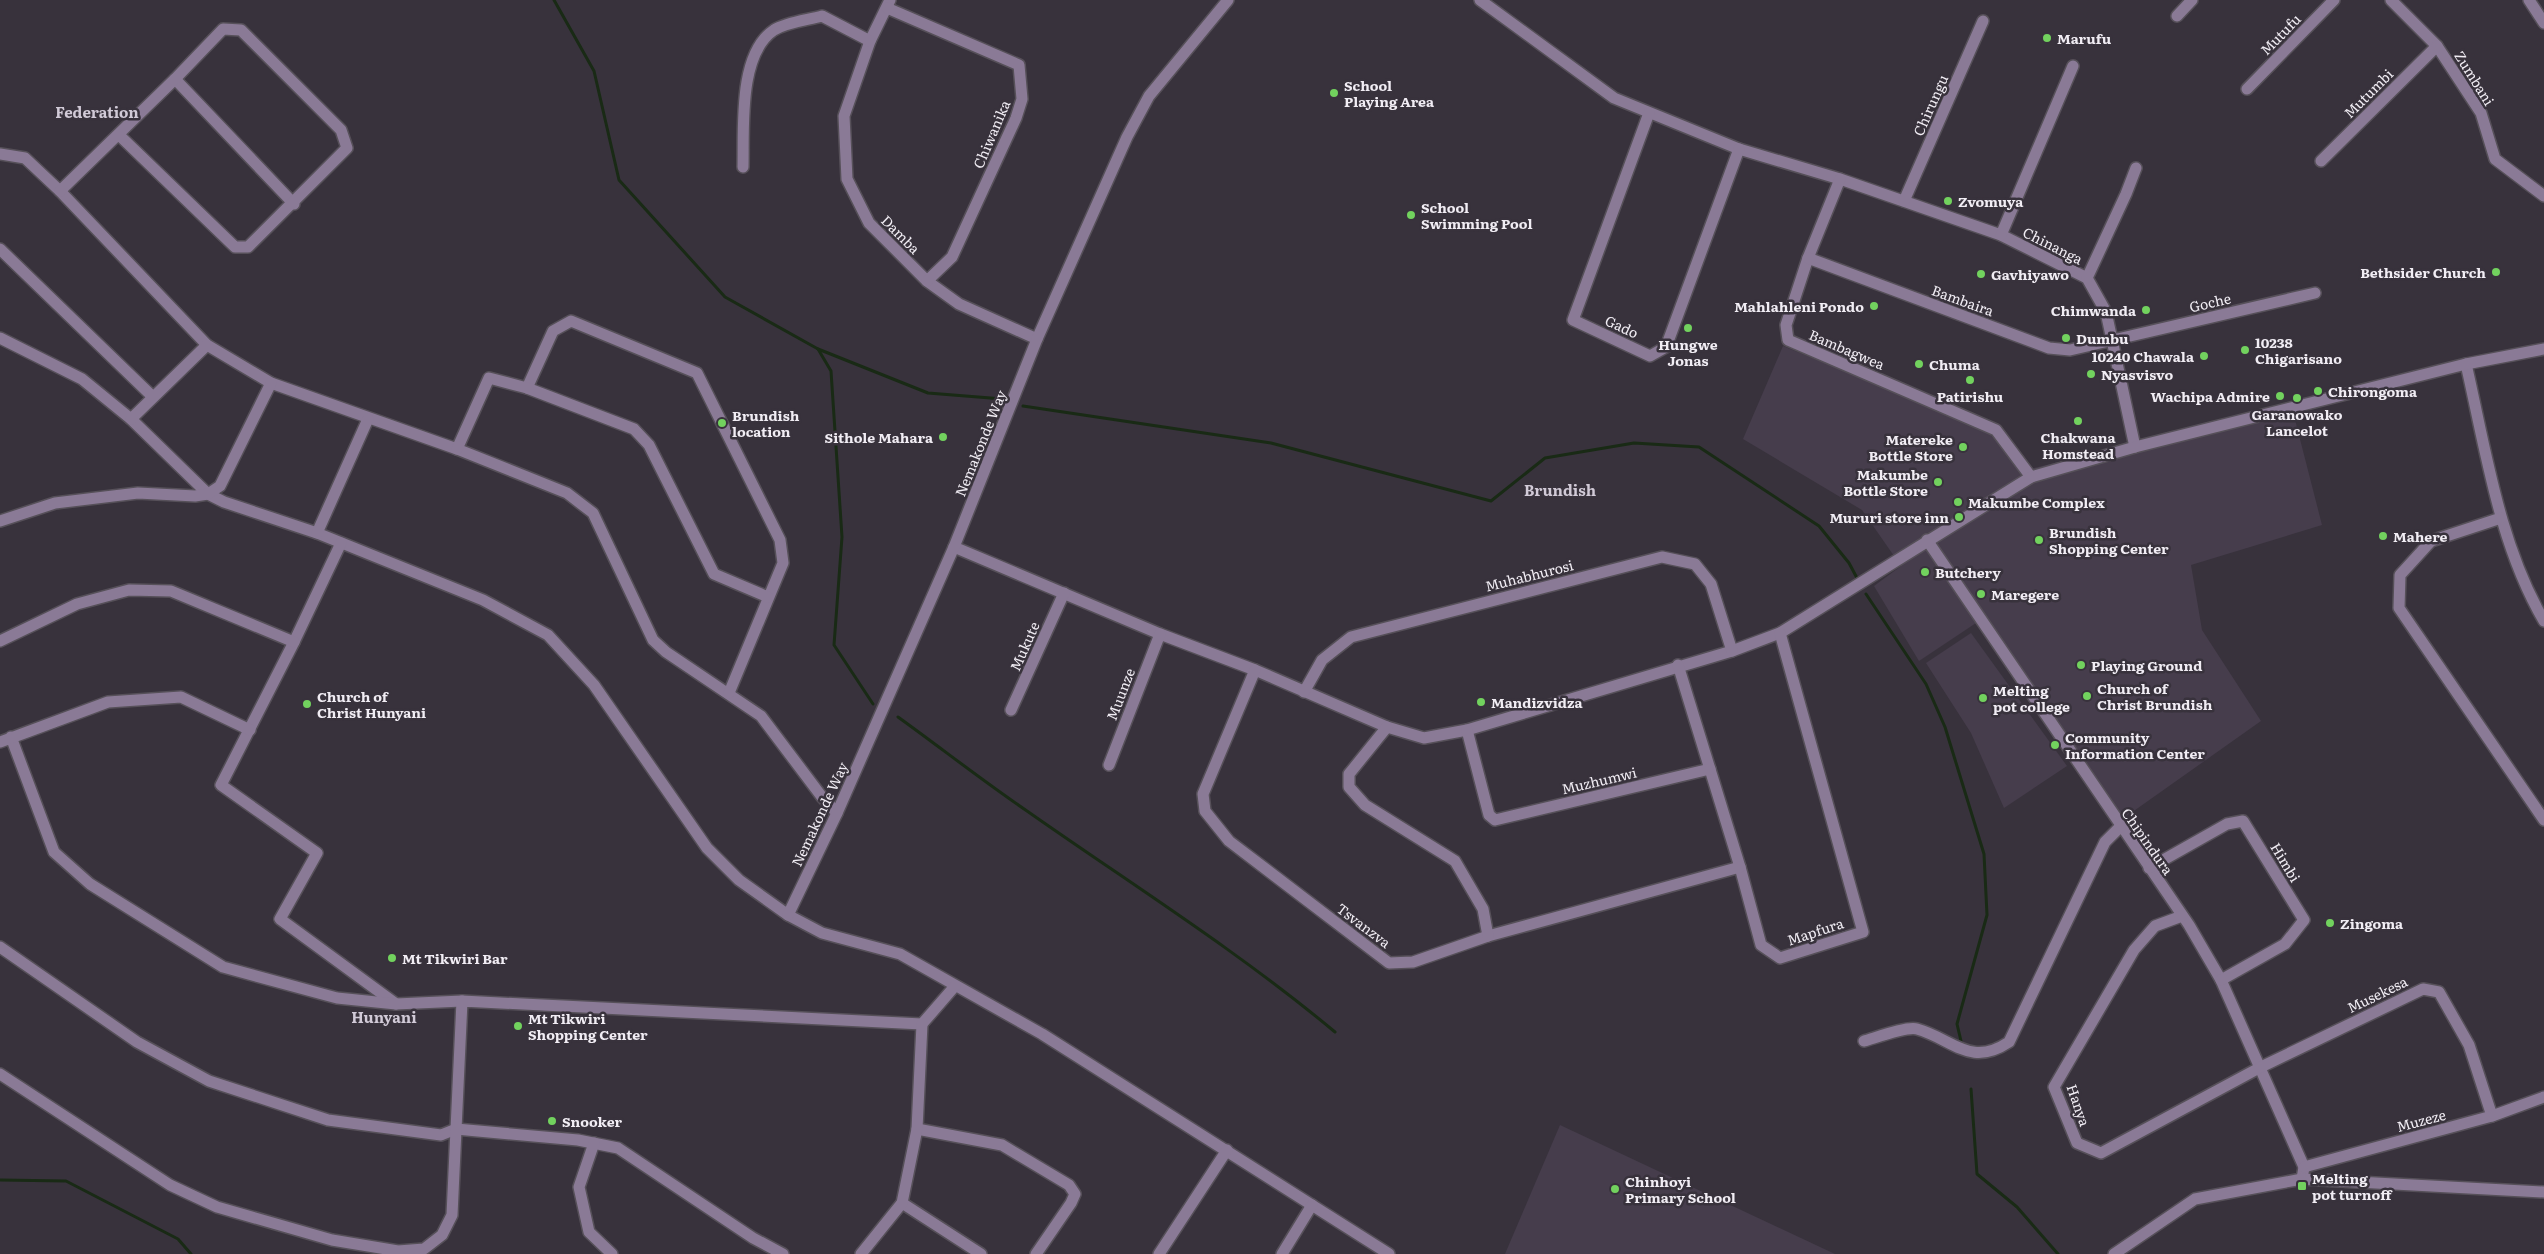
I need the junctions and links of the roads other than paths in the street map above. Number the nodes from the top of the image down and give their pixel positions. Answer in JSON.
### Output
{"nodes":[{"id":1,"x":1228,"y":0,"type":"edge"},
{"id":2,"x":1480,"y":0,"type":"edge"},
{"id":3,"x":2192,"y":0,"type":"edge"},
{"id":4,"x":2334,"y":0,"type":"edge"},
{"id":5,"x":2391,"y":0,"type":"edge"},
{"id":6,"x":2528,"y":0,"type":"edge"},
{"id":7,"x":888,"y":4,"type":"edge"},
{"id":8,"x":2177,"y":16,"type":"dead end"},
{"id":9,"x":1983,"y":21,"type":"dead end"},
{"id":10,"x":2544,"y":23,"type":"edge"},
{"id":11,"x":870,"y":41,"type":"junction"},
{"id":12,"x":2437,"y":46,"type":"junction"},
{"id":13,"x":2073,"y":66,"type":"dead end"},
{"id":14,"x":175,"y":80,"type":"junction"},
{"id":15,"x":2247,"y":89,"type":"dead end"},
{"id":16,"x":1649,"y":113,"type":"junction"},
{"id":17,"x":119,"y":135,"type":"junction"},
{"id":18,"x":1739,"y":149,"type":"junction"},
{"id":19,"x":0,"y":154,"type":"edge"},
{"id":20,"x":2321,"y":161,"type":"dead end"},
{"id":21,"x":743,"y":167,"type":"dead end"},
{"id":22,"x":2136,"y":168,"type":"dead end"},
{"id":23,"x":1840,"y":179,"type":"junction"},
{"id":24,"x":60,"y":191,"type":"junction"},
{"id":25,"x":2544,"y":196,"type":"edge"},
{"id":26,"x":1904,"y":201,"type":"junction"},
{"id":27,"x":294,"y":204,"type":"junction"},
{"id":28,"x":2001,"y":235,"type":"junction"},
{"id":29,"x":0,"y":249,"type":"edge"},
{"id":30,"x":1808,"y":258,"type":"junction"},
{"id":31,"x":2087,"y":278,"type":"junction"},
{"id":32,"x":927,"y":281,"type":"junction"},
{"id":33,"x":2315,"y":293,"type":"dead end"},
{"id":34,"x":0,"y":338,"type":"edge"},
{"id":35,"x":1037,"y":339,"type":"junction"},
{"id":36,"x":2111,"y":340,"type":"junction"},
{"id":37,"x":207,"y":345,"type":"junction"},
{"id":38,"x":2544,"y":349,"type":"edge"},
{"id":39,"x":2466,"y":364,"type":"junction"},
{"id":40,"x":271,"y":383,"type":"junction"},
{"id":41,"x":528,"y":388,"type":"junction"},
{"id":42,"x":153,"y":398,"type":"junction"},
{"id":43,"x":131,"y":419,"type":"junction"},
{"id":44,"x":368,"y":419,"type":"junction"},
{"id":45,"x":2135,"y":447,"type":"junction"},
{"id":46,"x":457,"y":448,"type":"junction"},
{"id":47,"x":2031,"y":477,"type":"junction"},
{"id":48,"x":208,"y":494,"type":"junction"},
{"id":49,"x":2501,"y":518,"type":"junction"},
{"id":50,"x":0,"y":521,"type":"edge"},
{"id":51,"x":316,"y":533,"type":"junction"},
{"id":52,"x":1927,"y":540,"type":"junction"},
{"id":53,"x":340,"y":543,"type":"junction"},
{"id":54,"x":954,"y":547,"type":"junction"},
{"id":55,"x":1064,"y":593,"type":"junction"},
{"id":56,"x":768,"y":598,"type":"junction"},
{"id":57,"x":2544,"y":622,"type":"edge"},
{"id":58,"x":1780,"y":633,"type":"junction"},
{"id":59,"x":1160,"y":634,"type":"junction"},
{"id":60,"x":0,"y":641,"type":"edge"},
{"id":61,"x":294,"y":642,"type":"junction"},
{"id":62,"x":1732,"y":650,"type":"junction"},
{"id":63,"x":1678,"y":666,"type":"junction"},
{"id":64,"x":1255,"y":670,"type":"junction"},
{"id":65,"x":729,"y":692,"type":"junction"},
{"id":66,"x":1304,"y":692,"type":"junction"},
{"id":67,"x":1011,"y":710,"type":"dead end"},
{"id":68,"x":1387,"y":727,"type":"junction"},
{"id":69,"x":250,"y":730,"type":"junction"},
{"id":70,"x":1466,"y":730,"type":"junction"},
{"id":71,"x":11,"y":738,"type":"junction"},
{"id":72,"x":0,"y":742,"type":"edge"},
{"id":73,"x":1108,"y":765,"type":"dead end"},
{"id":74,"x":1710,"y":769,"type":"junction"},
{"id":75,"x":837,"y":813,"type":"junction"},
{"id":76,"x":2544,"y":820,"type":"edge"},
{"id":77,"x":2120,"y":827,"type":"junction"},
{"id":78,"x":1740,"y":867,"type":"junction"},
{"id":79,"x":2149,"y":868,"type":"junction"},
{"id":80,"x":788,"y":915,"type":"junction"},
{"id":81,"x":2182,"y":916,"type":"junction"},
{"id":82,"x":1488,"y":936,"type":"junction"},
{"id":83,"x":0,"y":947,"type":"edge"},
{"id":84,"x":2221,"y":980,"type":"junction"},
{"id":85,"x":955,"y":986,"type":"junction"},
{"id":86,"x":462,"y":1001,"type":"junction"},
{"id":87,"x":396,"y":1004,"type":"junction"},
{"id":88,"x":922,"y":1024,"type":"junction"},
{"id":89,"x":1864,"y":1041,"type":"dead end"},
{"id":90,"x":2261,"y":1067,"type":"junction"},
{"id":91,"x":0,"y":1074,"type":"edge"},
{"id":92,"x":2544,"y":1097,"type":"edge"},
{"id":93,"x":2492,"y":1116,"type":"junction"},
{"id":94,"x":456,"y":1129,"type":"junction"},
{"id":95,"x":916,"y":1129,"type":"junction"},
{"id":96,"x":594,"y":1143,"type":"junction"},
{"id":97,"x":1226,"y":1150,"type":"junction"},
{"id":98,"x":2304,"y":1167,"type":"junction"},
{"id":99,"x":2302,"y":1179,"type":"junction"},
{"id":100,"x":2544,"y":1192,"type":"edge"},
{"id":101,"x":902,"y":1203,"type":"junction"},
{"id":102,"x":1312,"y":1205,"type":"junction"},
{"id":103,"x":612,"y":1254,"type":"edge"},
{"id":104,"x":783,"y":1254,"type":"edge"},
{"id":105,"x":861,"y":1254,"type":"edge"},
{"id":106,"x":981,"y":1254,"type":"edge"},
{"id":107,"x":1036,"y":1254,"type":"edge"},
{"id":108,"x":1159,"y":1254,"type":"edge"},
{"id":109,"x":1282,"y":1254,"type":"edge"},
{"id":110,"x":1389,"y":1254,"type":"edge"},
{"id":111,"x":2114,"y":1254,"type":"edge"}],
"edges":[{"from":1,"to":35,"type":"street","name":"Nemakonde Way"},
{"from":2,"to":16,"type":"street","name":"Chinanga"},
{"from":3,"to":8,"type":"street"},
{"from":4,"to":15,"type":"street","name":"Mutufu"},
{"from":5,"to":12,"type":"street","name":"Zumbani"},
{"from":6,"to":10,"type":"street"},
{"from":7,"to":11,"type":"street","name":"Damba"},
{"from":7,"to":32,"type":"street","name":"Chiwanika"},
{"from":9,"to":26,"type":"street","name":"Chirungu"},
{"from":11,"to":21,"type":"street"},
{"from":11,"to":32,"type":"street","name":"Damba"},
{"from":12,"to":20,"type":"street","name":"Mutumbi"},
{"from":12,"to":25,"type":"street","name":"Zumbani"},
{"from":13,"to":28,"type":"street"},
{"from":14,"to":17,"type":"street"},
{"from":14,"to":27,"type":"street"},
{"from":14,"to":27,"type":"street"},
{"from":16,"to":18,"type":"street","name":"Chinanga"},
{"from":16,"to":18,"type":"street","name":"Gado"},
{"from":17,"to":24,"type":"street"},
{"from":17,"to":27,"type":"street"},
{"from":18,"to":23,"type":"street","name":"Chinanga"},
{"from":19,"to":24,"type":"street"},
{"from":22,"to":31,"type":"street"},
{"from":23,"to":26,"type":"street","name":"Chinanga"},
{"from":23,"to":30,"type":"street","name":"Bambagwea"},
{"from":24,"to":37,"type":"street"},
{"from":26,"to":28,"type":"street","name":"Chinanga"},
{"from":28,"to":31,"type":"street","name":"Chinanga"},
{"from":29,"to":42,"type":"street"},
{"from":30,"to":36,"type":"street","name":"Bambaira"},
{"from":30,"to":47,"type":"street","name":"Bambagwea"},
{"from":31,"to":36,"type":"street","name":"Chinanga"},
{"from":32,"to":35,"type":"street","name":"Damba"},
{"from":33,"to":36,"type":"street","name":"Goche"},
{"from":34,"to":43,"type":"street"},
{"from":35,"to":54,"type":"street","name":"Nemakonde Way"},
{"from":36,"to":45,"type":"street","name":"Chinanga"},
{"from":37,"to":40,"type":"street"},
{"from":37,"to":42,"type":"street"},
{"from":38,"to":39,"type":"street"},
{"from":39,"to":45,"type":"street"},
{"from":39,"to":49,"type":"street"},
{"from":40,"to":44,"type":"street"},
{"from":40,"to":48,"type":"street"},
{"from":41,"to":46,"type":"street"},
{"from":41,"to":56,"type":"street"},
{"from":41,"to":56,"type":"street"},
{"from":42,"to":43,"type":"street"},
{"from":43,"to":48,"type":"street"},
{"from":44,"to":46,"type":"street"},
{"from":44,"to":51,"type":"street"},
{"from":45,"to":47,"type":"street"},
{"from":46,"to":65,"type":"street"},
{"from":47,"to":52,"type":"street"},
{"from":48,"to":50,"type":"street"},
{"from":48,"to":51,"type":"street"},
{"from":49,"to":57,"type":"street"},
{"from":49,"to":76,"type":"street"},
{"from":51,"to":53,"type":"street"},
{"from":52,"to":58,"type":"street"},
{"from":52,"to":77,"type":"street","name":"Chipindura"},
{"from":53,"to":61,"type":"street"},
{"from":53,"to":80,"type":"street"},
{"from":54,"to":55,"type":"street"},
{"from":54,"to":75,"type":"street","name":"Nemakonde Way"},
{"from":55,"to":59,"type":"street"},
{"from":55,"to":67,"type":"street","name":"Mukute"},
{"from":56,"to":65,"type":"street"},
{"from":58,"to":62,"type":"street"},
{"from":58,"to":78,"type":"street","name":"Mapfura"},
{"from":59,"to":64,"type":"street"},
{"from":59,"to":73,"type":"street","name":"Muunze"},
{"from":60,"to":61,"type":"street"},
{"from":61,"to":69,"type":"street"},
{"from":62,"to":63,"type":"street"},
{"from":62,"to":66,"type":"street","name":"Muhabhurosi"},
{"from":63,"to":70,"type":"street"},
{"from":63,"to":74,"type":"street","name":"Mapfura"},
{"from":64,"to":66,"type":"street"},
{"from":64,"to":82,"type":"street","name":"Tsvanzva"},
{"from":65,"to":75,"type":"street"},
{"from":66,"to":68,"type":"street"},
{"from":68,"to":70,"type":"street"},
{"from":68,"to":82,"type":"street"},
{"from":69,"to":71,"type":"street"},
{"from":69,"to":87,"type":"street"},
{"from":70,"to":74,"type":"street","name":"Muzhumwi"},
{"from":71,"to":72,"type":"street"},
{"from":71,"to":87,"type":"street"},
{"from":74,"to":78,"type":"street","name":"Mapfura"},
{"from":75,"to":80,"type":"street","name":"Nemakonde Way"},
{"from":77,"to":79,"type":"street","name":"Chipindura"},
{"from":77,"to":89,"type":"street"},
{"from":78,"to":82,"type":"street","name":"Tsvanzva"},
{"from":79,"to":81,"type":"street","name":"Chipindura"},
{"from":79,"to":84,"type":"street","name":"Himbi"},
{"from":80,"to":85,"type":"street"},
{"from":81,"to":84,"type":"street","name":"Chipindura"},
{"from":81,"to":90,"type":"street","name":"Hanya"},
{"from":83,"to":94,"type":"street"},
{"from":84,"to":90,"type":"street","name":"Chipindura"},
{"from":85,"to":88,"type":"street"},
{"from":85,"to":97,"type":"street"},
{"from":86,"to":87,"type":"street"},
{"from":86,"to":88,"type":"street"},
{"from":86,"to":94,"type":"street"},
{"from":88,"to":95,"type":"street"},
{"from":90,"to":93,"type":"street","name":"Musekesa"},
{"from":90,"to":98,"type":"street","name":"Chipindura"},
{"from":91,"to":94,"type":"street"},
{"from":92,"to":93,"type":"street","name":"Muzeze"},
{"from":93,"to":98,"type":"street","name":"Muzeze"},
{"from":94,"to":96,"type":"street"},
{"from":95,"to":101,"type":"street"},
{"from":95,"to":107,"type":"street"},
{"from":96,"to":103,"type":"street"},
{"from":96,"to":104,"type":"street"},
{"from":97,"to":102,"type":"street"},
{"from":97,"to":108,"type":"street"},
{"from":98,"to":99,"type":"street"},
{"from":99,"to":100,"type":"street"},
{"from":99,"to":111,"type":"street"},
{"from":101,"to":105,"type":"street"},
{"from":101,"to":106,"type":"street"},
{"from":102,"to":109,"type":"street"},
{"from":102,"to":110,"type":"street"}]}
